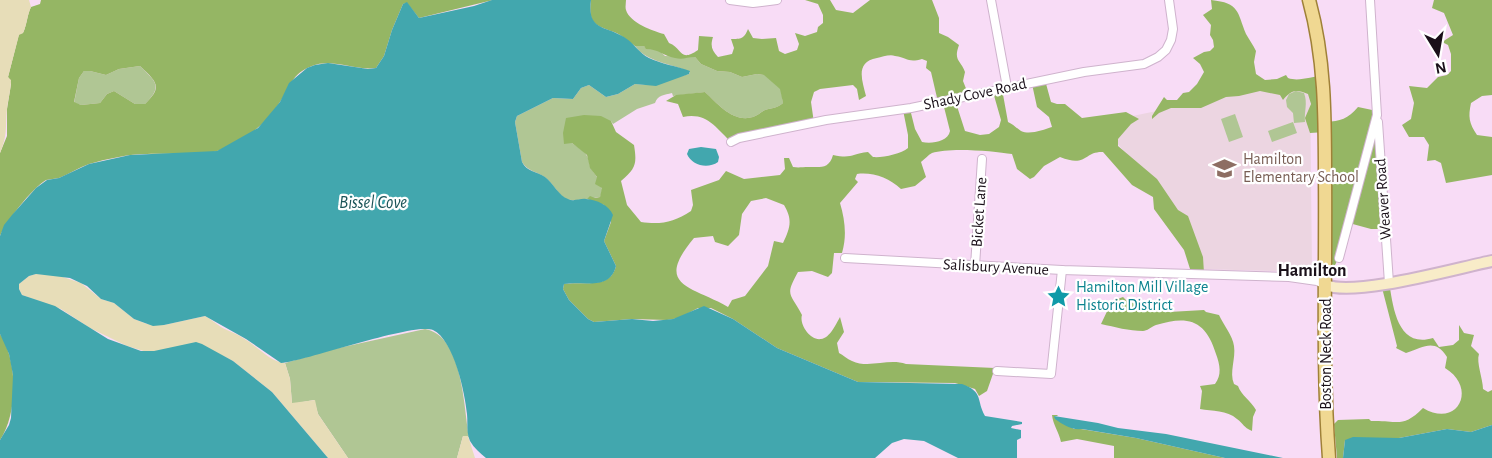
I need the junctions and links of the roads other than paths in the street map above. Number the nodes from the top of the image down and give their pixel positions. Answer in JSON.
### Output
{"nodes":[{"id":1,"x":730,"y":0,"type":"edge"},
{"id":2,"x":777,"y":0,"type":"edge"},
{"id":3,"x":991,"y":0,"type":"edge"},
{"id":4,"x":1169,"y":0,"type":"edge"},
{"id":5,"x":1309,"y":0,"type":"edge"},
{"id":6,"x":1370,"y":0,"type":"edge"},
{"id":7,"x":1007,"y":87,"type":"junction"},
{"id":8,"x":1377,"y":115,"type":"junction"},
{"id":9,"x":731,"y":142,"type":"dead end"},
{"id":10,"x":982,"y":159,"type":"dead end"},
{"id":11,"x":845,"y":258,"type":"dead end"},
{"id":12,"x":1339,"y":258,"type":"dead end"},
{"id":13,"x":1492,"y":261,"type":"edge"},
{"id":14,"x":975,"y":266,"type":"junction"},
{"id":15,"x":1062,"y":270,"type":"junction"},
{"id":16,"x":1389,"y":283,"type":"junction"},
{"id":17,"x":1326,"y":285,"type":"junction"},
{"id":18,"x":997,"y":371,"type":"dead end"},
{"id":19,"x":1329,"y":458,"type":"edge"}],
"edges":[{"from":1,"to":2,"type":"street"},
{"from":3,"to":7,"type":"street"},
{"from":4,"to":7,"type":"street","name":"Shady Cove Road"},
{"from":5,"to":17,"type":"main road","name":"Boston Neck Road"},
{"from":6,"to":8,"type":"street","name":"Weaver Road"},
{"from":7,"to":9,"type":"street","name":"Shady Cove Road"},
{"from":8,"to":12,"type":"street","name":"Weaver Road"},
{"from":8,"to":16,"type":"street","name":"Weaver Road"},
{"from":10,"to":14,"type":"street","name":"Bicket Lane"},
{"from":11,"to":14,"type":"street","name":"Salisbury Avenue"},
{"from":13,"to":16,"type":"street"},
{"from":14,"to":15,"type":"street","name":"Salisbury Avenue"},
{"from":15,"to":17,"type":"street","name":"Salisbury Avenue"},
{"from":15,"to":18,"type":"street"},
{"from":16,"to":17,"type":"street"},
{"from":17,"to":19,"type":"main road","name":"Boston Neck Road"}]}
